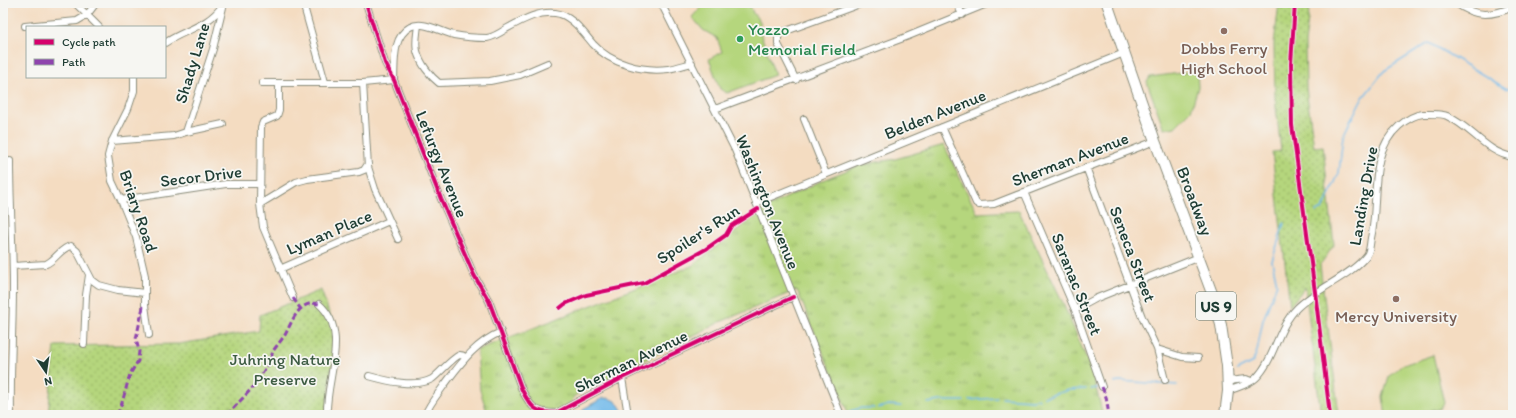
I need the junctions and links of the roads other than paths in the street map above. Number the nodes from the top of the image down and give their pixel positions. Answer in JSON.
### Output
{"nodes":[{"id":1,"x":75,"y":3,"type":"edge"},
{"id":2,"x":96,"y":3,"type":"edge"},
{"id":3,"x":224,"y":3,"type":"edge"},
{"id":4,"x":303,"y":3,"type":"edge"},
{"id":5,"x":366,"y":3,"type":"edge"},
{"id":6,"x":661,"y":3,"type":"edge"},
{"id":7,"x":863,"y":3,"type":"edge"},
{"id":8,"x":957,"y":3,"type":"edge"},
{"id":9,"x":989,"y":3,"type":"edge"},
{"id":10,"x":1107,"y":3,"type":"edge"},
{"id":11,"x":1456,"y":3,"type":"edge"},
{"id":12,"x":1513,"y":7,"type":"edge"},
{"id":13,"x":87,"y":15,"type":"junction"},
{"id":14,"x":962,"y":15,"type":"junction"},
{"id":15,"x":418,"y":25,"type":"junction"},
{"id":16,"x":25,"y":26,"type":"dead end"},
{"id":17,"x":98,"y":26,"type":"edge"},
{"id":18,"x":166,"y":42,"type":"edge"},
{"id":19,"x":1124,"y":53,"type":"junction"},
{"id":20,"x":548,"y":63,"type":"dead end"},
{"id":21,"x":692,"y":63,"type":"junction"},
{"id":22,"x":134,"y":78,"type":"edge"},
{"id":23,"x":394,"y":80,"type":"junction"},
{"id":24,"x":796,"y":80,"type":"junction"},
{"id":25,"x":325,"y":82,"type":"junction"},
{"id":26,"x":262,"y":83,"type":"dead end"},
{"id":27,"x":279,"y":83,"type":"junction"},
{"id":28,"x":363,"y":83,"type":"junction"},
{"id":29,"x":715,"y":109,"type":"junction"},
{"id":30,"x":804,"y":119,"type":"dead end"},
{"id":31,"x":223,"y":124,"type":"dead end"},
{"id":32,"x":942,"y":127,"type":"junction"},
{"id":33,"x":186,"y":132,"type":"junction"},
{"id":34,"x":112,"y":141,"type":"junction"},
{"id":35,"x":1155,"y":141,"type":"junction"},
{"id":36,"x":1513,"y":157,"type":"edge"},
{"id":37,"x":10,"y":161,"type":"dead end"},
{"id":38,"x":368,"y":164,"type":"junction"},
{"id":39,"x":1086,"y":167,"type":"junction"},
{"id":40,"x":826,"y":174,"type":"junction"},
{"id":41,"x":260,"y":184,"type":"junction"},
{"id":42,"x":1024,"y":192,"type":"junction"},
{"id":43,"x":121,"y":200,"type":"junction"},
{"id":44,"x":756,"y":203,"type":"junction"},
{"id":45,"x":260,"y":204,"type":"junction"},
{"id":46,"x":389,"y":221,"type":"junction"},
{"id":47,"x":398,"y":239,"type":"dead end"},
{"id":48,"x":1199,"y":257,"type":"junction"},
{"id":49,"x":13,"y":266,"type":"junction"},
{"id":50,"x":280,"y":269,"type":"junction"},
{"id":51,"x":89,"y":275,"type":"junction"},
{"id":52,"x":1130,"y":285,"type":"junction"},
{"id":53,"x":145,"y":293,"type":"junction"},
{"id":54,"x":792,"y":297,"type":"junction"},
{"id":55,"x":293,"y":298,"type":"dead end"},
{"id":56,"x":320,"y":304,"type":"dead end"},
{"id":57,"x":1075,"y":310,"type":"junction"},
{"id":58,"x":501,"y":332,"type":"junction"},
{"id":59,"x":149,"y":335,"type":"dead end"},
{"id":60,"x":84,"y":344,"type":"dead end"},
{"id":61,"x":1157,"y":349,"type":"junction"},
{"id":62,"x":465,"y":357,"type":"junction"},
{"id":63,"x":11,"y":358,"type":"junction"},
{"id":64,"x":1198,"y":358,"type":"dead end"},
{"id":65,"x":3,"y":359,"type":"edge"},
{"id":66,"x":369,"y":376,"type":"dead end"},
{"id":67,"x":622,"y":378,"type":"junction"},
{"id":68,"x":1165,"y":380,"type":"dead end"},
{"id":69,"x":1251,"y":381,"type":"junction"},
{"id":70,"x":1228,"y":386,"type":"junction"},
{"id":71,"x":1102,"y":387,"type":"dead end"},
{"id":72,"x":12,"y":415,"type":"edge"},
{"id":73,"x":326,"y":415,"type":"edge"},
{"id":74,"x":425,"y":415,"type":"edge"},
{"id":75,"x":628,"y":415,"type":"edge"},
{"id":76,"x":841,"y":415,"type":"edge"},
{"id":77,"x":1225,"y":415,"type":"edge"}],
"edges":[{"from":1,"to":13,"type":"street"},
{"from":2,"to":13,"type":"street"},
{"from":3,"to":18,"type":"street"},
{"from":3,"to":33,"type":"street","name":"Shady Lane"},
{"from":4,"to":25,"type":"street"},
{"from":5,"to":23,"type":"street","name":"Lefurgy Avenue"},
{"from":6,"to":21,"type":"street","name":"Washington Avenue"},
{"from":7,"to":24,"type":"street"},
{"from":8,"to":14,"type":"street"},
{"from":9,"to":14,"type":"street"},
{"from":10,"to":19,"type":"main road","name":"Broadway","number":"US 9"},
{"from":11,"to":12,"type":"street"},
{"from":13,"to":16,"type":"street"},
{"from":13,"to":17,"type":"street"},
{"from":14,"to":24,"type":"street"},
{"from":15,"to":20,"type":"street"},
{"from":15,"to":21,"type":"street"},
{"from":15,"to":23,"type":"street"},
{"from":19,"to":32,"type":"street","name":"Belden Avenue"},
{"from":19,"to":35,"type":"main road","name":"Broadway","number":"US 9"},
{"from":21,"to":29,"type":"street","name":"Washington Avenue"},
{"from":22,"to":34,"type":"street","name":"Briary Road"},
{"from":23,"to":28,"type":"street"},
{"from":23,"to":58,"type":"street","name":"Lefurgy Avenue"},
{"from":24,"to":29,"type":"street"},
{"from":25,"to":27,"type":"street"},
{"from":25,"to":28,"type":"street"},
{"from":26,"to":27,"type":"street"},
{"from":27,"to":41,"type":"street"},
{"from":28,"to":38,"type":"street"},
{"from":29,"to":44,"type":"street","name":"Washington Avenue"},
{"from":30,"to":40,"type":"street"},
{"from":31,"to":33,"type":"street"},
{"from":32,"to":40,"type":"street","name":"Belden Avenue"},
{"from":32,"to":42,"type":"street","name":"Sherman Avenue"},
{"from":33,"to":34,"type":"street"},
{"from":34,"to":43,"type":"street","name":"Briary Road"},
{"from":35,"to":39,"type":"street","name":"Sherman Avenue"},
{"from":35,"to":48,"type":"main road","name":"Broadway","number":"US 9"},
{"from":36,"to":69,"type":"street","name":"Landing Drive"},
{"from":37,"to":49,"type":"street"},
{"from":38,"to":45,"type":"street"},
{"from":38,"to":46,"type":"street"},
{"from":39,"to":42,"type":"street","name":"Sherman Avenue"},
{"from":39,"to":52,"type":"street","name":"Seneca Street"},
{"from":40,"to":44,"type":"street","name":"Belden Avenue"},
{"from":41,"to":43,"type":"street","name":"Secor Drive"},
{"from":41,"to":45,"type":"street"},
{"from":42,"to":57,"type":"street","name":"Saranac Street"},
{"from":43,"to":53,"type":"street","name":"Briary Road"},
{"from":44,"to":54,"type":"street","name":"Washington Avenue"},
{"from":45,"to":50,"type":"street"},
{"from":46,"to":47,"type":"street"},
{"from":46,"to":50,"type":"street","name":"Lyman Place"},
{"from":48,"to":52,"type":"street"},
{"from":48,"to":70,"type":"main road","name":"Broadway","number":"US 9"},
{"from":49,"to":51,"type":"street"},
{"from":49,"to":63,"type":"street"},
{"from":50,"to":55,"type":"street"},
{"from":51,"to":53,"type":"street"},
{"from":51,"to":60,"type":"street"},
{"from":52,"to":57,"type":"street"},
{"from":52,"to":61,"type":"street","name":"Seneca Street"},
{"from":53,"to":59,"type":"street","name":"Briary Road"},
{"from":54,"to":67,"type":"street","name":"Sherman Avenue"},
{"from":54,"to":76,"type":"street","name":"Washington Avenue"},
{"from":56,"to":73,"type":"street"},
{"from":57,"to":71,"type":"street","name":"Saranac Street"},
{"from":58,"to":62,"type":"street"},
{"from":58,"to":67,"type":"street","name":"Sherman Avenue"},
{"from":61,"to":64,"type":"street"},
{"from":61,"to":68,"type":"street","name":"Seneca Street"},
{"from":62,"to":66,"type":"street"},
{"from":62,"to":74,"type":"street"},
{"from":63,"to":65,"type":"street"},
{"from":63,"to":72,"type":"street"},
{"from":67,"to":75,"type":"street"},
{"from":69,"to":70,"type":"street","name":"Landing Drive"},
{"from":69,"to":70,"type":"street"},
{"from":70,"to":77,"type":"main road","name":"Broadway","number":"US 9"}]}
